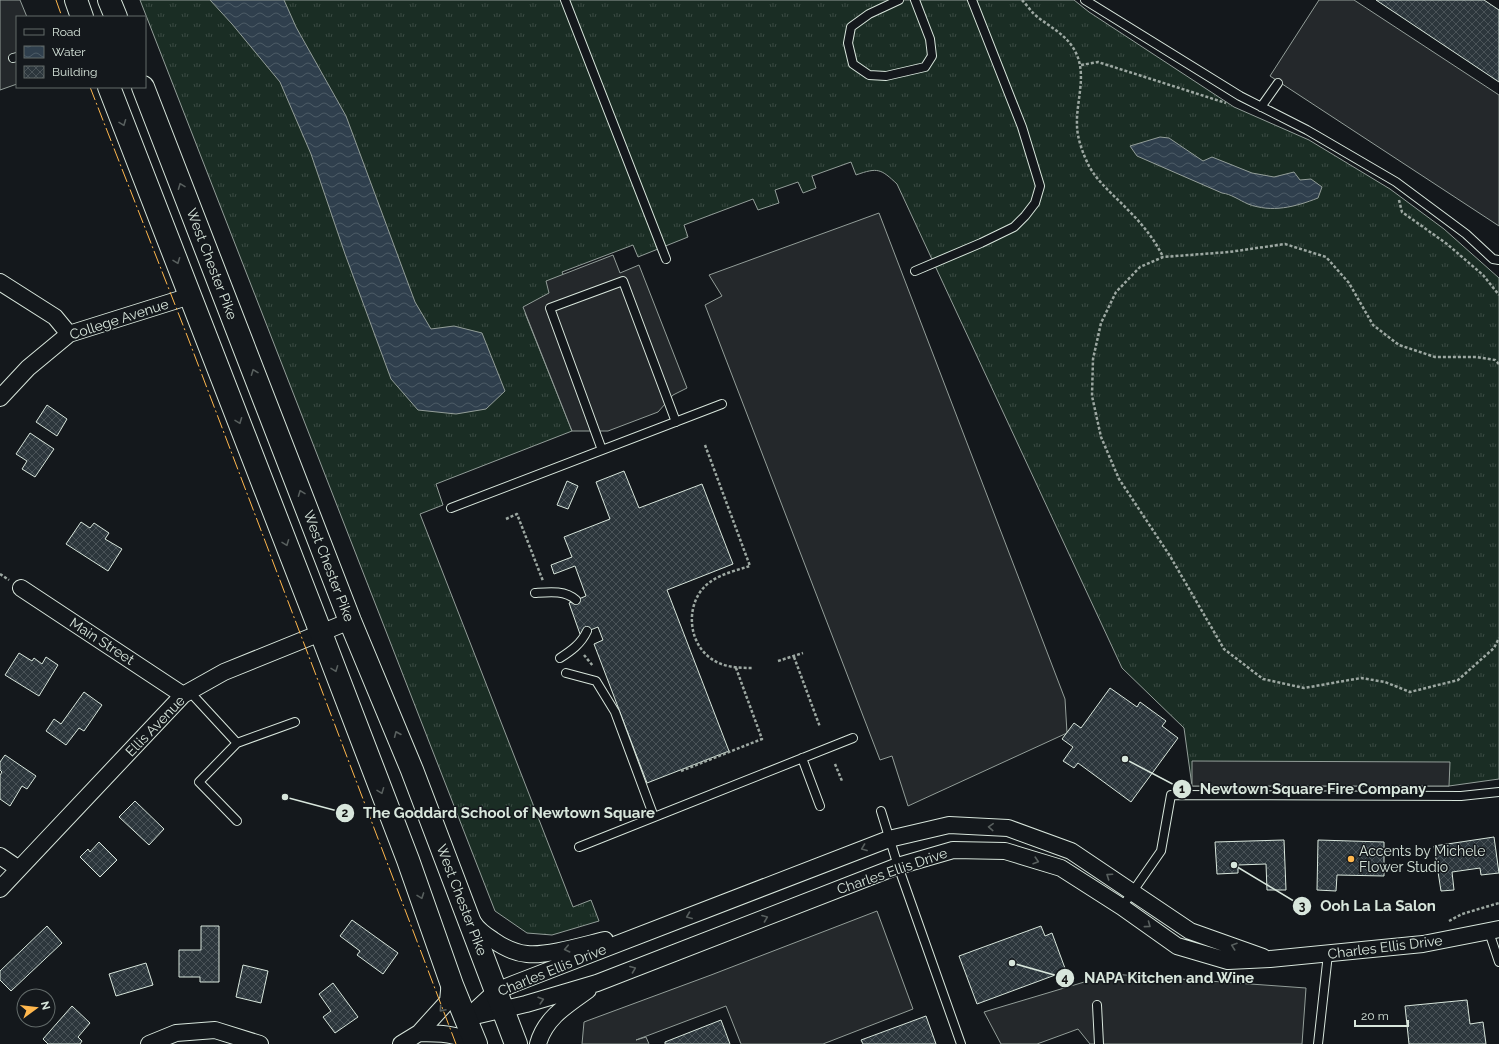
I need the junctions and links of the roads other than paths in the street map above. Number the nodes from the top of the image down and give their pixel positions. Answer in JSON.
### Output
{"nodes":[{"id":1,"x":76,"y":0,"type":"edge"},
{"id":2,"x":109,"y":0,"type":"edge"},
{"id":3,"x":564,"y":0,"type":"edge"},
{"id":4,"x":899,"y":0,"type":"edge"},
{"id":5,"x":915,"y":0,"type":"edge"},
{"id":6,"x":972,"y":0,"type":"edge"},
{"id":7,"x":1085,"y":0,"type":"edge"},
{"id":8,"x":82,"y":16,"type":"edge"},
{"id":9,"x":116,"y":16,"type":"edge"},
{"id":10,"x":1278,"y":83,"type":"dead end"},
{"id":11,"x":109,"y":88,"type":"edge"},
{"id":12,"x":143,"y":88,"type":"edge"},
{"id":13,"x":1261,"y":107,"type":"junction"},
{"id":14,"x":666,"y":259,"type":"dead end"},
{"id":15,"x":1499,"y":260,"type":"edge"},
{"id":16,"x":915,"y":271,"type":"dead end"},
{"id":17,"x":0,"y":282,"type":"edge"},
{"id":18,"x":190,"y":296,"type":"junction"},
{"id":19,"x":69,"y":334,"type":"junction"},
{"id":20,"x":0,"y":398,"type":"edge"},
{"id":21,"x":722,"y":404,"type":"dead end"},
{"id":22,"x":676,"y":422,"type":"junction"},
{"id":23,"x":602,"y":450,"type":"junction"},
{"id":24,"x":451,"y":508,"type":"dead end"},
{"id":25,"x":21,"y":588,"type":"dead end"},
{"id":26,"x":535,"y":593,"type":"dead end"},
{"id":27,"x":576,"y":600,"type":"dead end"},
{"id":28,"x":350,"y":621,"type":"junction"},
{"id":29,"x":587,"y":631,"type":"dead end"},
{"id":30,"x":321,"y":633,"type":"junction"},
{"id":31,"x":560,"y":658,"type":"dead end"},
{"id":32,"x":566,"y":673,"type":"dead end"},
{"id":33,"x":186,"y":693,"type":"junction"},
{"id":34,"x":295,"y":722,"type":"dead end"},
{"id":35,"x":853,"y":738,"type":"dead end"},
{"id":36,"x":237,"y":743,"type":"junction"},
{"id":37,"x":802,"y":758,"type":"junction"},
{"id":38,"x":1499,"y":792,"type":"edge"},
{"id":39,"x":820,"y":806,"type":"dead end"},
{"id":40,"x":881,"y":811,"type":"dead end"},
{"id":41,"x":654,"y":817,"type":"junction"},
{"id":42,"x":237,"y":821,"type":"dead end"},
{"id":43,"x":889,"y":839,"type":"junction"},
{"id":44,"x":579,"y":847,"type":"dead end"},
{"id":45,"x":0,"y":856,"type":"edge"},
{"id":46,"x":898,"y":866,"type":"junction"},
{"id":47,"x":19,"y":870,"type":"junction"},
{"id":48,"x":0,"y":889,"type":"edge"},
{"id":49,"x":1133,"y":892,"type":"junction"},
{"id":50,"x":1122,"y":907,"type":"junction"},
{"id":51,"x":465,"y":909,"type":"junction"},
{"id":52,"x":659,"y":928,"type":"junction"},
{"id":53,"x":1494,"y":931,"type":"edge"},
{"id":54,"x":1328,"y":954,"type":"junction"},
{"id":55,"x":1270,"y":959,"type":"junction"},
{"id":56,"x":1499,"y":962,"type":"edge"},
{"id":57,"x":450,"y":979,"type":"junction"},
{"id":58,"x":597,"y":983,"type":"junction"},
{"id":59,"x":499,"y":1000,"type":"junction"},
{"id":60,"x":1097,"y":1005,"type":"dead end"},
{"id":61,"x":466,"y":1018,"type":"junction"},
{"id":62,"x":419,"y":1033,"type":"junction"},
{"id":63,"x":1319,"y":1040,"type":"edge"},
{"id":64,"x":148,"y":1044,"type":"edge"},
{"id":65,"x":260,"y":1044,"type":"edge"},
{"id":66,"x":401,"y":1044,"type":"edge"},
{"id":67,"x":476,"y":1044,"type":"edge"},
{"id":68,"x":516,"y":1044,"type":"edge"},
{"id":69,"x":538,"y":1044,"type":"edge"},
{"id":70,"x":961,"y":1044,"type":"edge"},
{"id":71,"x":1099,"y":1044,"type":"edge"},
{"id":72,"x":1326,"y":1044,"type":"edge"}],
"edges":[{"from":1,"to":8,"type":"highway"},
{"from":2,"to":9,"type":"highway"},
{"from":3,"to":14,"type":"lane"},
{"from":4,"to":5,"type":"lane"},
{"from":6,"to":16,"type":"lane"},
{"from":7,"to":13,"type":"lane"},
{"from":10,"to":13,"type":"lane"},
{"from":11,"to":18,"type":"highway","one_way":true},
{"from":28,"to":12,"type":"highway","name":"West Chester Pike","one_way":true},
{"from":13,"to":15,"type":"lane"},
{"from":17,"to":19,"type":"street"},
{"from":18,"to":19,"type":"street","name":"College Avenue"},
{"from":18,"to":30,"type":"highway","one_way":true},
{"from":19,"to":20,"type":"street","name":"College Avenue"},
{"from":21,"to":22,"type":"lane"},
{"from":22,"to":23,"type":"lane"},
{"from":22,"to":23,"type":"lane"},
{"from":23,"to":24,"type":"lane"},
{"from":25,"to":33,"type":"street","name":"Main Street"},
{"from":26,"to":27,"type":"lane"},
{"from":28,"to":30,"type":"street","name":"Ellis Avenue"},
{"from":51,"to":28,"type":"highway","name":"West Chester Pike","one_way":true},
{"from":29,"to":31,"type":"lane"},
{"from":30,"to":33,"type":"street","name":"Ellis Avenue"},
{"from":30,"to":57,"type":"highway","one_way":true},
{"from":32,"to":41,"type":"lane"},
{"from":33,"to":36,"type":"lane"},
{"from":33,"to":47,"type":"street","name":"Ellis Avenue"},
{"from":34,"to":36,"type":"lane"},
{"from":35,"to":37,"type":"lane"},
{"from":36,"to":42,"type":"lane"},
{"from":37,"to":39,"type":"lane"},
{"from":37,"to":41,"type":"lane"},
{"from":38,"to":49,"type":"lane"},
{"from":40,"to":43,"type":"lane"},
{"from":41,"to":44,"type":"lane"},
{"from":43,"to":46,"type":"lane"},
{"from":49,"to":43,"type":"street","name":"Charles Ellis Drive","one_way":true},
{"from":43,"to":52,"type":"street","name":"Charles Ellis Drive","one_way":true},
{"from":45,"to":47,"type":"street"},
{"from":46,"to":50,"type":"street","name":"Charles Ellis Drive","one_way":true},
{"from":58,"to":46,"type":"street","name":"Charles Ellis Drive","one_way":true},
{"from":46,"to":70,"type":"lane"},
{"from":47,"to":48,"type":"street","name":"Ellis Avenue"},
{"from":49,"to":50,"type":"lane"},
{"from":55,"to":49,"type":"street","name":"Charles Ellis Drive","one_way":true},
{"from":50,"to":55,"type":"street","name":"Charles Ellis Drive","one_way":true},
{"from":52,"to":51,"type":"street","name":"Charles Ellis Drive","one_way":true},
{"from":51,"to":59,"type":"highway","name":"West Chester Pike"},
{"from":52,"to":59,"type":"street","name":"Charles Ellis Drive"},
{"from":53,"to":54,"type":"street","name":"Charles Ellis Drive"},
{"from":53,"to":56,"type":"lane"},
{"from":54,"to":55,"type":"street","name":"Charles Ellis Drive"},
{"from":54,"to":63,"type":"lane"},
{"from":57,"to":61,"type":"highway"},
{"from":57,"to":62,"type":"street","one_way":true},
{"from":59,"to":58,"type":"street","name":"Charles Ellis Drive","one_way":true},
{"from":58,"to":69,"type":"street","name":"Charles Ellis Drive"},
{"from":59,"to":61,"type":"street","name":"Charles Ellis Drive"},
{"from":59,"to":68,"type":"highway","name":"West Chester Pike"},
{"from":60,"to":71,"type":"lane"},
{"from":61,"to":67,"type":"highway"},
{"from":62,"to":66,"type":"street"},
{"from":62,"to":67,"type":"street"},
{"from":63,"to":72,"type":"lane"},
{"from":64,"to":65,"type":"street"}]}
